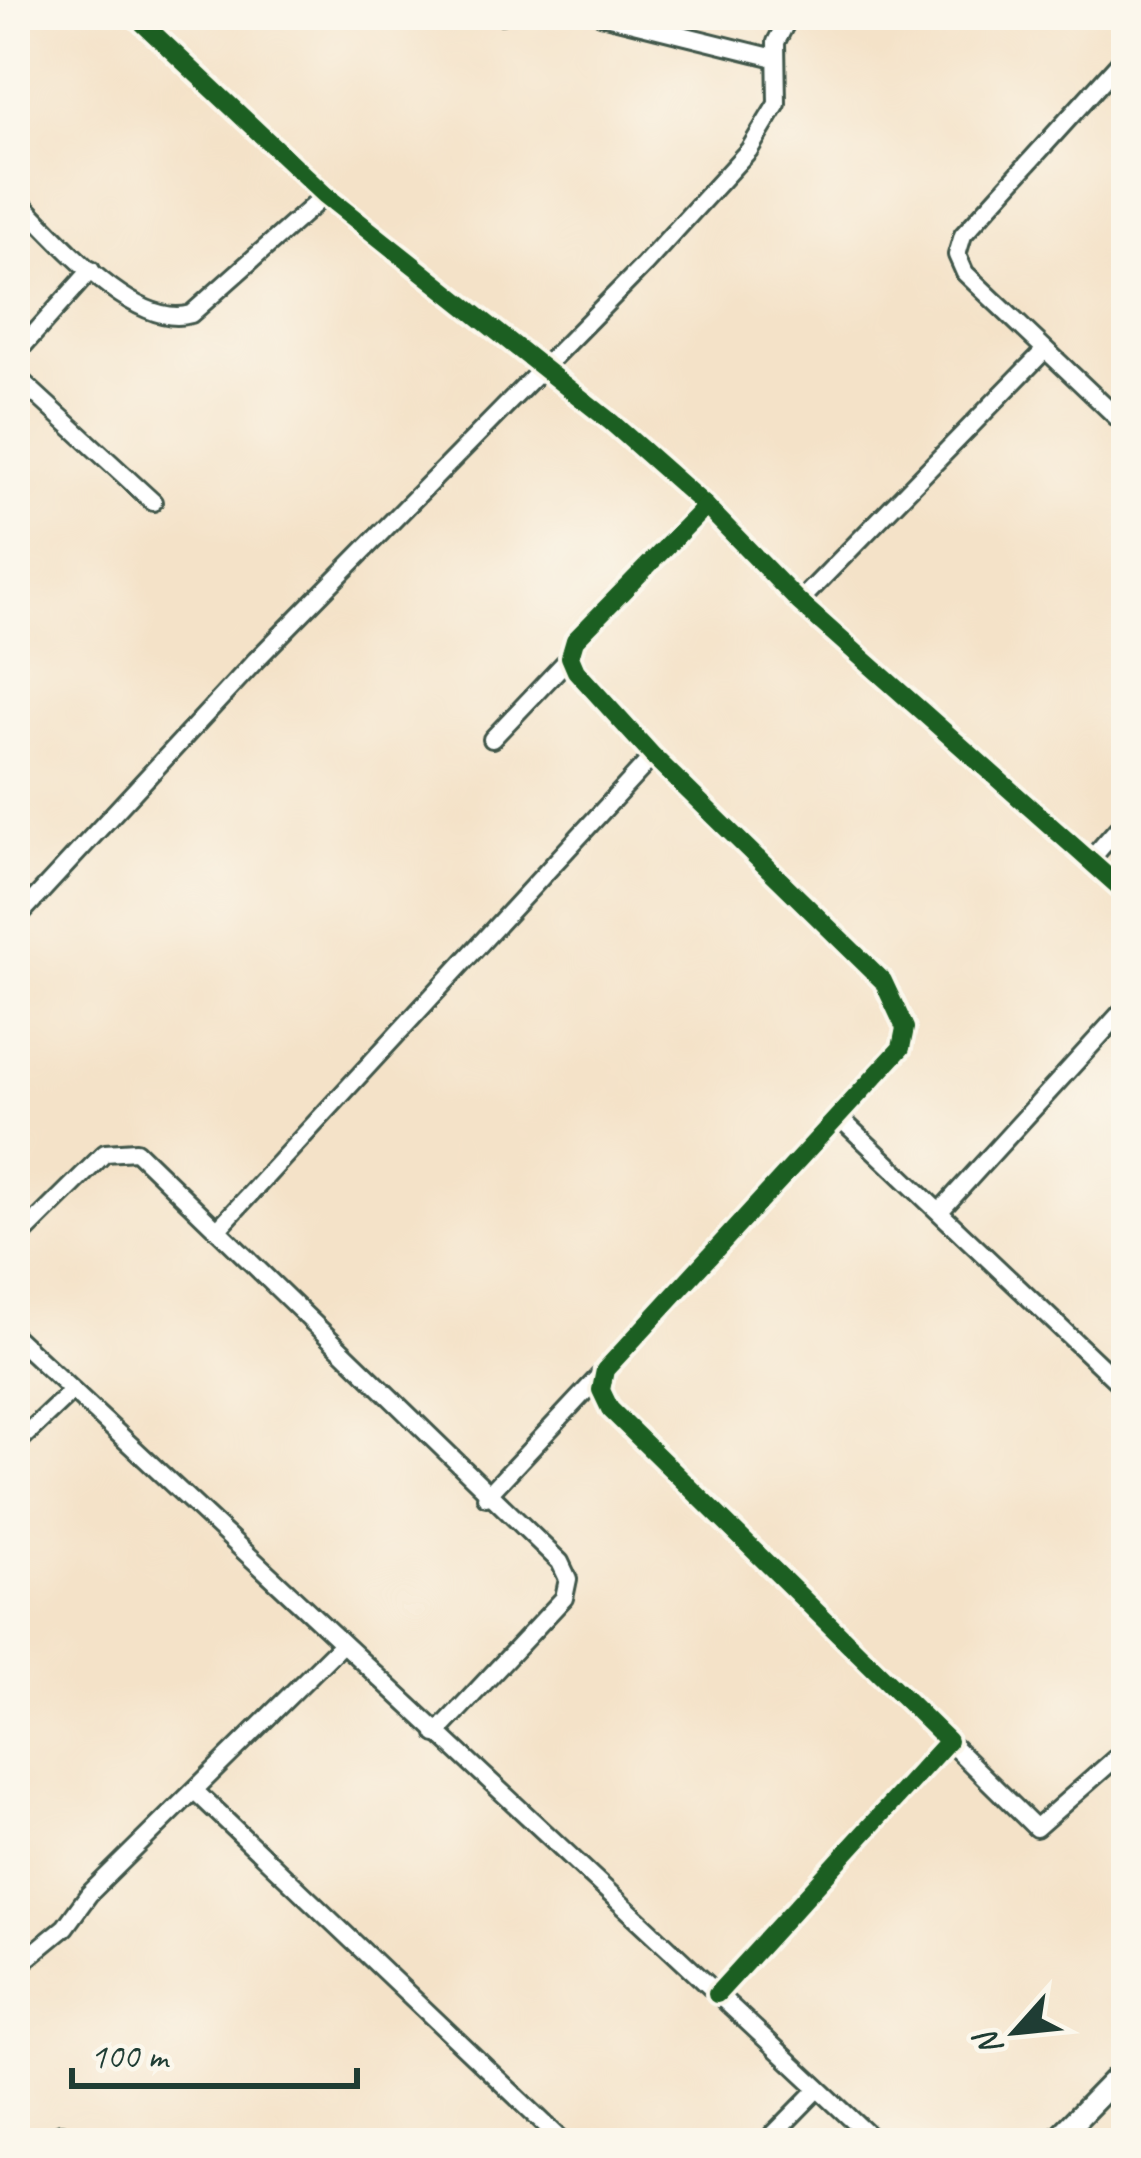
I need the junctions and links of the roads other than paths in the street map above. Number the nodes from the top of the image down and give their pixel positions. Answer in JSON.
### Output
{"nodes":[{"id":1,"x":134,"y":15,"type":"edge"},
{"id":2,"x":476,"y":15,"type":"edge"},
{"id":3,"x":502,"y":15,"type":"edge"},
{"id":4,"x":602,"y":15,"type":"edge"},
{"id":5,"x":790,"y":15,"type":"edge"},
{"id":6,"x":1126,"y":55,"type":"edge"},
{"id":7,"x":775,"y":58,"type":"junction"},
{"id":8,"x":326,"y":194,"type":"junction"},
{"id":9,"x":15,"y":197,"type":"edge"},
{"id":10,"x":91,"y":270,"type":"junction"},
{"id":11,"x":1044,"y":351,"type":"junction"},
{"id":12,"x":15,"y":355,"type":"edge"},
{"id":13,"x":538,"y":368,"type":"junction"},
{"id":14,"x":15,"y":375,"type":"edge"},
{"id":15,"x":1126,"y":426,"type":"edge"},
{"id":16,"x":153,"y":502,"type":"dead end"},
{"id":17,"x":706,"y":506,"type":"junction"},
{"id":18,"x":799,"y":602,"type":"junction"},
{"id":19,"x":570,"y":657,"type":"junction"},
{"id":20,"x":492,"y":739,"type":"dead end"},
{"id":21,"x":653,"y":756,"type":"junction"},
{"id":22,"x":1126,"y":819,"type":"edge"},
{"id":23,"x":1091,"y":859,"type":"junction"},
{"id":24,"x":1126,"y":893,"type":"edge"},
{"id":25,"x":15,"y":920,"type":"edge"},
{"id":26,"x":1126,"y":1007,"type":"edge"},
{"id":27,"x":840,"y":1118,"type":"junction"},
{"id":28,"x":941,"y":1210,"type":"junction"},
{"id":29,"x":217,"y":1230,"type":"junction"},
{"id":30,"x":15,"y":1242,"type":"edge"},
{"id":31,"x":15,"y":1337,"type":"edge"},
{"id":32,"x":605,"y":1370,"type":"junction"},
{"id":33,"x":72,"y":1390,"type":"junction"},
{"id":34,"x":1126,"y":1390,"type":"edge"},
{"id":35,"x":15,"y":1445,"type":"edge"},
{"id":36,"x":486,"y":1497,"type":"junction"},
{"id":37,"x":341,"y":1646,"type":"junction"},
{"id":38,"x":436,"y":1734,"type":"junction"},
{"id":39,"x":948,"y":1741,"type":"junction"},
{"id":40,"x":1126,"y":1749,"type":"edge"},
{"id":41,"x":197,"y":1793,"type":"junction"},
{"id":42,"x":15,"y":1958,"type":"edge"},
{"id":43,"x":717,"y":1994,"type":"junction"},
{"id":44,"x":1126,"y":2068,"type":"edge"},
{"id":45,"x":818,"y":2089,"type":"junction"},
{"id":46,"x":563,"y":2142,"type":"edge"},
{"id":47,"x":765,"y":2143,"type":"edge"},
{"id":48,"x":877,"y":2143,"type":"edge"},
{"id":49,"x":1053,"y":2143,"type":"edge"}],
"edges":[{"from":1,"to":8,"type":"street"},
{"from":2,"to":3,"type":"street"},
{"from":4,"to":7,"type":"street"},
{"from":5,"to":7,"type":"street"},
{"from":6,"to":11,"type":"street"},
{"from":7,"to":13,"type":"street"},
{"from":8,"to":10,"type":"street"},
{"from":8,"to":13,"type":"street"},
{"from":9,"to":10,"type":"street"},
{"from":10,"to":12,"type":"street"},
{"from":11,"to":15,"type":"street"},
{"from":11,"to":18,"type":"street"},
{"from":13,"to":17,"type":"street"},
{"from":13,"to":25,"type":"street"},
{"from":14,"to":16,"type":"street"},
{"from":17,"to":18,"type":"street"},
{"from":17,"to":19,"type":"street"},
{"from":18,"to":23,"type":"street"},
{"from":19,"to":20,"type":"street"},
{"from":19,"to":21,"type":"street"},
{"from":21,"to":27,"type":"street"},
{"from":21,"to":29,"type":"street"},
{"from":22,"to":23,"type":"street"},
{"from":23,"to":24,"type":"street"},
{"from":26,"to":28,"type":"street"},
{"from":27,"to":28,"type":"street"},
{"from":27,"to":32,"type":"street"},
{"from":28,"to":34,"type":"street"},
{"from":29,"to":30,"type":"street"},
{"from":29,"to":36,"type":"street"},
{"from":31,"to":33,"type":"street"},
{"from":32,"to":36,"type":"street"},
{"from":32,"to":39,"type":"street"},
{"from":33,"to":35,"type":"street"},
{"from":33,"to":37,"type":"street"},
{"from":36,"to":38,"type":"street"},
{"from":37,"to":38,"type":"street"},
{"from":37,"to":41,"type":"street"},
{"from":38,"to":43,"type":"street"},
{"from":39,"to":40,"type":"street"},
{"from":39,"to":43,"type":"street"},
{"from":41,"to":42,"type":"street"},
{"from":41,"to":46,"type":"street"},
{"from":43,"to":45,"type":"street"},
{"from":44,"to":49,"type":"street"},
{"from":45,"to":47,"type":"street"},
{"from":45,"to":48,"type":"street"}]}
